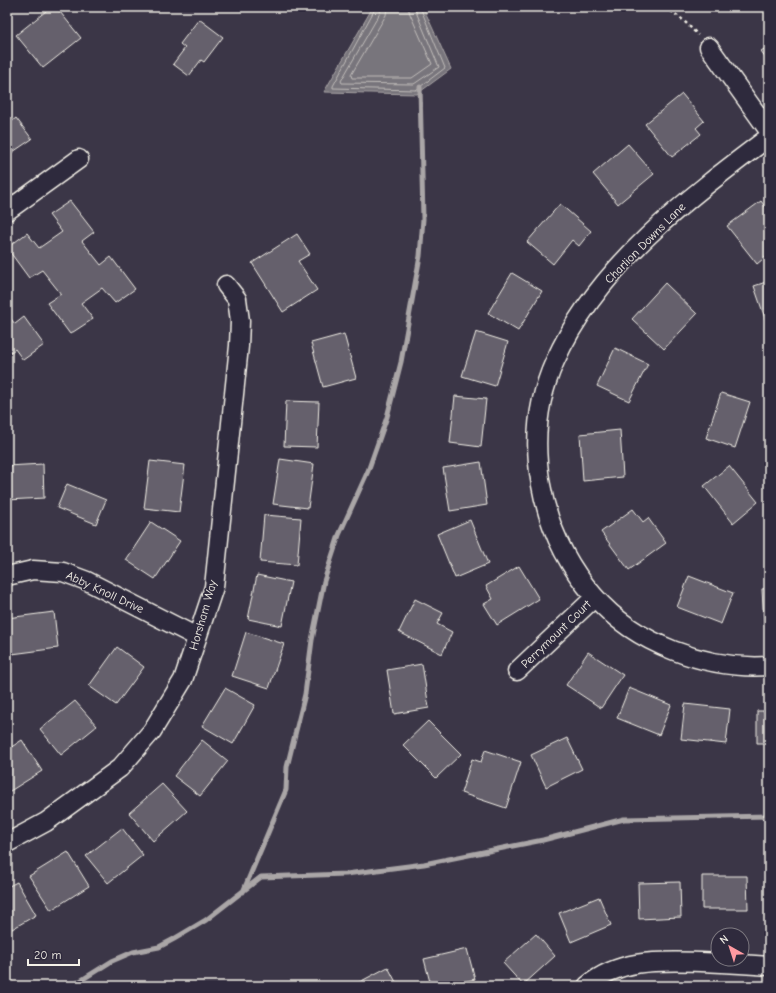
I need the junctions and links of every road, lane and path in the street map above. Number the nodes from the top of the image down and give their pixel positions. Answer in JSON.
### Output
{"nodes":[{"id":1,"x":666,"y":7,"type":"edge"},
{"id":2,"x":710,"y":47,"type":"joint"},
{"id":3,"x":769,"y":131,"type":"edge"},
{"id":4,"x":769,"y":137,"type":"edge"},
{"id":5,"x":79,"y":159,"type":"dead end"},
{"id":6,"x":7,"y":211,"type":"edge"},
{"id":7,"x":226,"y":285,"type":"dead end"},
{"id":8,"x":7,"y":576,"type":"edge"},
{"id":9,"x":595,"y":597,"type":"junction"},
{"id":10,"x":197,"y":637,"type":"junction"},
{"id":11,"x":769,"y":666,"type":"edge"},
{"id":12,"x":517,"y":671,"type":"dead end"},
{"id":13,"x":7,"y":843,"type":"edge"},
{"id":14,"x":769,"y":966,"type":"edge"},
{"id":15,"x":586,"y":986,"type":"edge"}],
"edges":[{"from":1,"to":2,"type":"path"},
{"from":2,"to":3,"type":"street"},
{"from":4,"to":9,"type":"street","name":"Charlion Downs Lane"},
{"from":5,"to":6,"type":"street"},
{"from":7,"to":10,"type":"street","name":"Horsham Way"},
{"from":8,"to":10,"type":"street","name":"Abby Knoll Drive"},
{"from":9,"to":11,"type":"street","name":"Charlion Downs Lane"},
{"from":9,"to":12,"type":"street","name":"Perrymount Court"},
{"from":10,"to":13,"type":"street","name":"Horsham Way"},
{"from":14,"to":15,"type":"street"}]}
